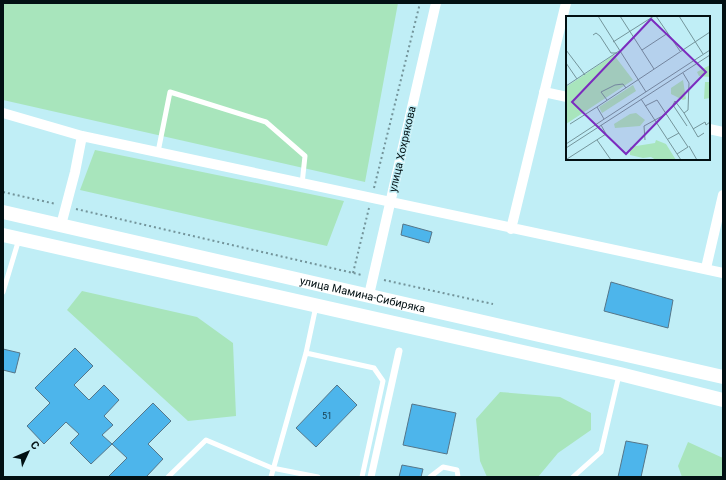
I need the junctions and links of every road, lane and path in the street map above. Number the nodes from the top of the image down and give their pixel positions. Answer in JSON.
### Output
{"nodes":[{"id":1,"x":420,"y":3,"type":"edge"},
{"id":2,"x":436,"y":3,"type":"edge"},
{"id":3,"x":566,"y":3,"type":"edge"},
{"id":4,"x":544,"y":92,"type":"junction"},
{"id":5,"x":566,"y":97,"type":"edge"},
{"id":6,"x":3,"y":113,"type":"edge"},
{"id":7,"x":710,"y":129,"type":"edge"},
{"id":8,"x":723,"y":132,"type":"edge"},
{"id":9,"x":82,"y":136,"type":"junction"},
{"id":10,"x":158,"y":152,"type":"junction"},
{"id":11,"x":302,"y":184,"type":"junction"},
{"id":12,"x":3,"y":192,"type":"edge"},
{"id":13,"x":723,"y":195,"type":"edge"},
{"id":14,"x":371,"y":199,"type":"junction"},
{"id":15,"x":390,"y":203,"type":"junction"},
{"id":16,"x":66,"y":207,"type":"junction"},
{"id":17,"x":8,"y":213,"type":"edge"},
{"id":18,"x":47,"y":221,"type":"junction"},
{"id":19,"x":61,"y":225,"type":"junction"},
{"id":20,"x":510,"y":229,"type":"junction"},
{"id":21,"x":11,"y":237,"type":"edge"},
{"id":22,"x":43,"y":244,"type":"junction"},
{"id":23,"x":706,"y":268,"type":"junction"},
{"id":24,"x":723,"y":273,"type":"edge"},
{"id":25,"x":373,"y":278,"type":"junction"},
{"id":26,"x":3,"y":292,"type":"edge"},
{"id":27,"x":369,"y":295,"type":"junction"},
{"id":28,"x":493,"y":304,"type":"dead end"},
{"id":29,"x":316,"y":305,"type":"junction"},
{"id":30,"x":399,"y":351,"type":"dead end"},
{"id":31,"x":306,"y":353,"type":"junction"},
{"id":32,"x":620,"y":374,"type":"junction"},
{"id":33,"x":723,"y":377,"type":"edge"},
{"id":34,"x":723,"y":400,"type":"edge"},
{"id":35,"x":272,"y":468,"type":"junction"},
{"id":36,"x":168,"y":477,"type":"edge"},
{"id":37,"x":271,"y":477,"type":"edge"},
{"id":38,"x":318,"y":477,"type":"edge"},
{"id":39,"x":362,"y":477,"type":"edge"},
{"id":40,"x":371,"y":477,"type":"edge"},
{"id":41,"x":430,"y":477,"type":"edge"},
{"id":42,"x":458,"y":477,"type":"edge"},
{"id":43,"x":573,"y":477,"type":"edge"}],
"edges":[{"from":1,"to":14,"type":"path"},
{"from":2,"to":15,"type":"street","name":"улица Хохрякова"},
{"from":3,"to":4,"type":"street"},
{"from":4,"to":5,"type":"street"},
{"from":4,"to":20,"type":"street"},
{"from":6,"to":9,"type":"street"},
{"from":7,"to":8,"type":"street"},
{"from":9,"to":10,"type":"street"},
{"from":9,"to":16,"type":"street"},
{"from":10,"to":11,"type":"street"},
{"from":10,"to":11,"type":"lane"},
{"from":11,"to":14,"type":"street"},
{"from":12,"to":16,"type":"path"},
{"from":13,"to":23,"type":"street"},
{"from":14,"to":15,"type":"street"},
{"from":14,"to":16,"type":"path"},
{"from":15,"to":20,"type":"street"},
{"from":15,"to":25,"type":"street","name":"улица Хохрякова"},
{"from":16,"to":19,"type":"street"},
{"from":17,"to":18,"type":"main road","name":"улица Мамина-Сибиряка"},
{"from":17,"to":21,"type":"main road"},
{"from":18,"to":19,"type":"main road","name":"улица Мамина-Сибиряка"},
{"from":18,"to":22,"type":"main road"},
{"from":19,"to":27,"type":"main road","name":"улица Мамина-Сибиряка"},
{"from":20,"to":23,"type":"street"},
{"from":21,"to":22,"type":"main road","name":"улица Мамина-Сибиряка"},
{"from":21,"to":26,"type":"lane"},
{"from":22,"to":29,"type":"main road","name":"улица Мамина-Сибиряка"},
{"from":23,"to":24,"type":"street"},
{"from":25,"to":27,"type":"street","name":"улица Хохрякова"},
{"from":25,"to":28,"type":"path"},
{"from":27,"to":33,"type":"main road","name":"улица Мамина-Сибиряка"},
{"from":29,"to":31,"type":"lane"},
{"from":29,"to":32,"type":"main road","name":"улица Мамина-Сибиряка"},
{"from":30,"to":40,"type":"street"},
{"from":31,"to":35,"type":"lane"},
{"from":31,"to":39,"type":"lane"},
{"from":32,"to":34,"type":"main road","name":"улица Мамина-Сибиряка"},
{"from":32,"to":43,"type":"lane"},
{"from":35,"to":36,"type":"lane"},
{"from":35,"to":37,"type":"lane"},
{"from":35,"to":38,"type":"lane"},
{"from":41,"to":42,"type":"lane"}]}
